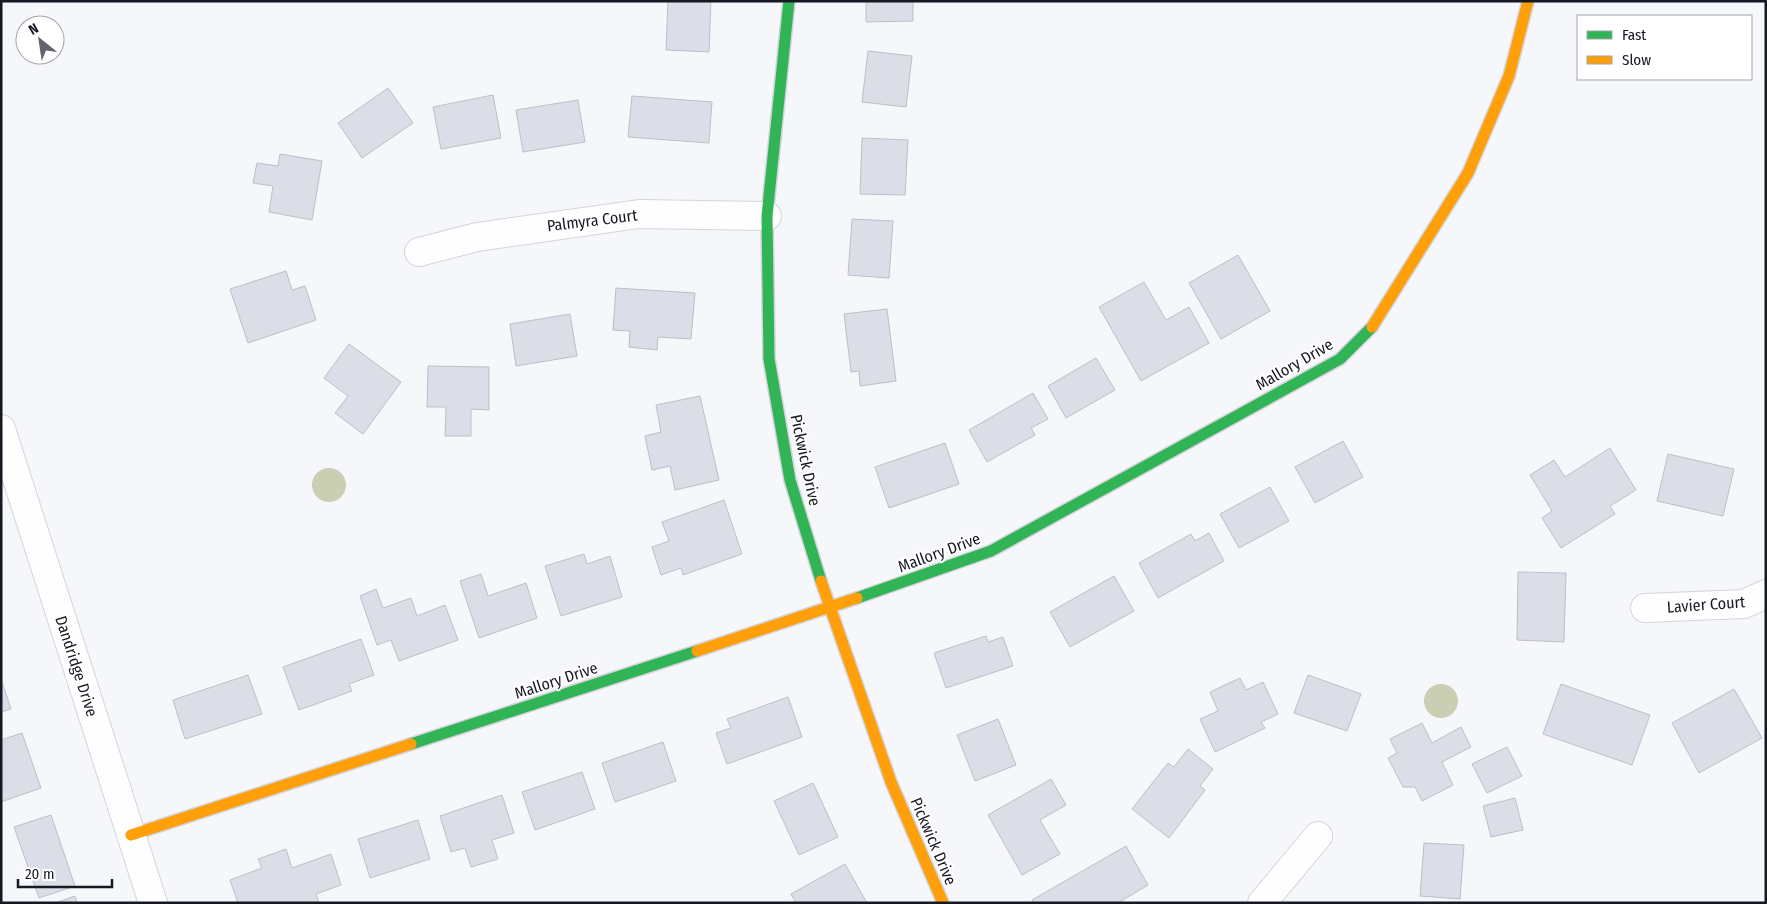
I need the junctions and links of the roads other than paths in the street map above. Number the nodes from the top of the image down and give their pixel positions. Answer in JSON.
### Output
{"nodes":[{"id":1,"x":789,"y":1,"type":"edge"},
{"id":2,"x":1528,"y":1,"type":"edge"},
{"id":3,"x":767,"y":216,"type":"junction"},
{"id":4,"x":419,"y":252,"type":"dead end"},
{"id":5,"x":1,"y":429,"type":"edge"},
{"id":6,"x":1766,"y":594,"type":"edge"},
{"id":7,"x":829,"y":608,"type":"junction"},
{"id":8,"x":1645,"y":608,"type":"dead end"},
{"id":9,"x":131,"y":835,"type":"junction"},
{"id":10,"x":1318,"y":836,"type":"dead end"},
{"id":11,"x":153,"y":903,"type":"edge"},
{"id":12,"x":944,"y":903,"type":"edge"},
{"id":13,"x":1262,"y":903,"type":"edge"}],
"edges":[{"from":1,"to":3,"type":"street","name":"Pickwick Drive"},
{"from":2,"to":7,"type":"street","name":"Mallory Drive"},
{"from":3,"to":4,"type":"street","name":"Palmyra Court"},
{"from":3,"to":7,"type":"street","name":"Pickwick Drive"},
{"from":5,"to":9,"type":"street","name":"Dandridge Drive"},
{"from":6,"to":8,"type":"street","name":"Lavier Court"},
{"from":7,"to":9,"type":"street","name":"Mallory Drive"},
{"from":7,"to":12,"type":"street","name":"Pickwick Drive"},
{"from":9,"to":11,"type":"street","name":"Dandridge Drive"},
{"from":10,"to":13,"type":"street"}]}
